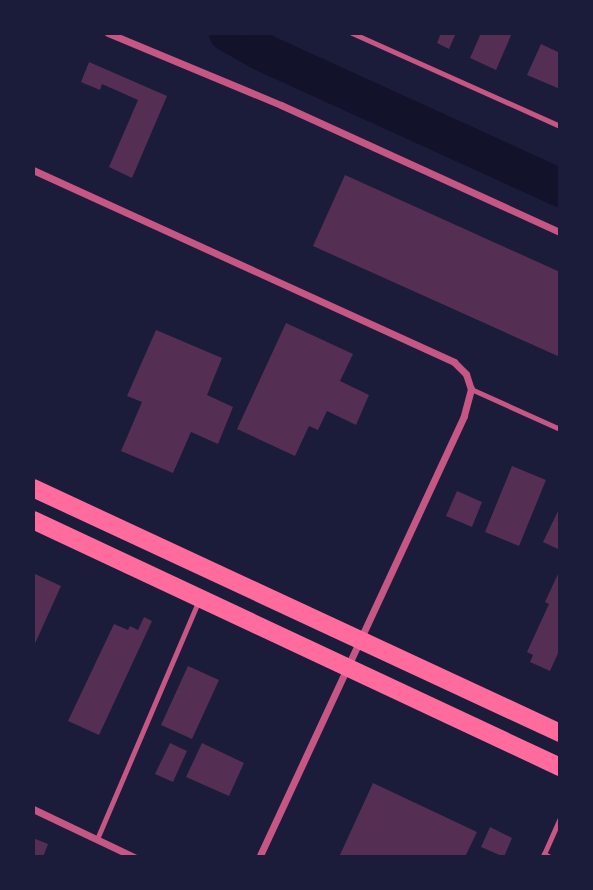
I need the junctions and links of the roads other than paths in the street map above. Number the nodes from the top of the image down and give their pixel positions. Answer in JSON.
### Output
{"nodes":[{"id":1,"x":108,"y":33,"type":"edge"},
{"id":2,"x":352,"y":33,"type":"edge"},
{"id":3,"x":560,"y":126,"type":"edge"},
{"id":4,"x":33,"y":170,"type":"edge"},
{"id":5,"x":560,"y":232,"type":"edge"},
{"id":6,"x":471,"y":389,"type":"junction"},
{"id":7,"x":560,"y":429,"type":"edge"},
{"id":8,"x":33,"y":488,"type":"edge"},
{"id":9,"x":33,"y":520,"type":"edge"},
{"id":10,"x":201,"y":597,"type":"junction"},
{"id":11,"x":358,"y":639,"type":"junction"},
{"id":12,"x":346,"y":668,"type":"junction"},
{"id":13,"x":560,"y":733,"type":"edge"},
{"id":14,"x":560,"y":767,"type":"edge"},
{"id":15,"x":33,"y":809,"type":"edge"},
{"id":16,"x":560,"y":818,"type":"edge"},
{"id":17,"x":97,"y":839,"type":"junction"},
{"id":18,"x":134,"y":857,"type":"edge"},
{"id":19,"x":259,"y":857,"type":"edge"},
{"id":20,"x":550,"y":857,"type":"edge"}],
"edges":[{"from":1,"to":5,"type":"street"},
{"from":2,"to":3,"type":"lane"},
{"from":4,"to":6,"type":"street"},
{"from":6,"to":7,"type":"lane"},
{"from":6,"to":11,"type":"street"},
{"from":8,"to":11,"type":"main road"},
{"from":9,"to":10,"type":"main road"},
{"from":10,"to":12,"type":"main road"},
{"from":10,"to":17,"type":"lane"},
{"from":11,"to":12,"type":"street"},
{"from":11,"to":13,"type":"main road"},
{"from":12,"to":14,"type":"main road"},
{"from":12,"to":19,"type":"street"},
{"from":15,"to":17,"type":"street"},
{"from":16,"to":20,"type":"lane"},
{"from":17,"to":18,"type":"street"}]}
